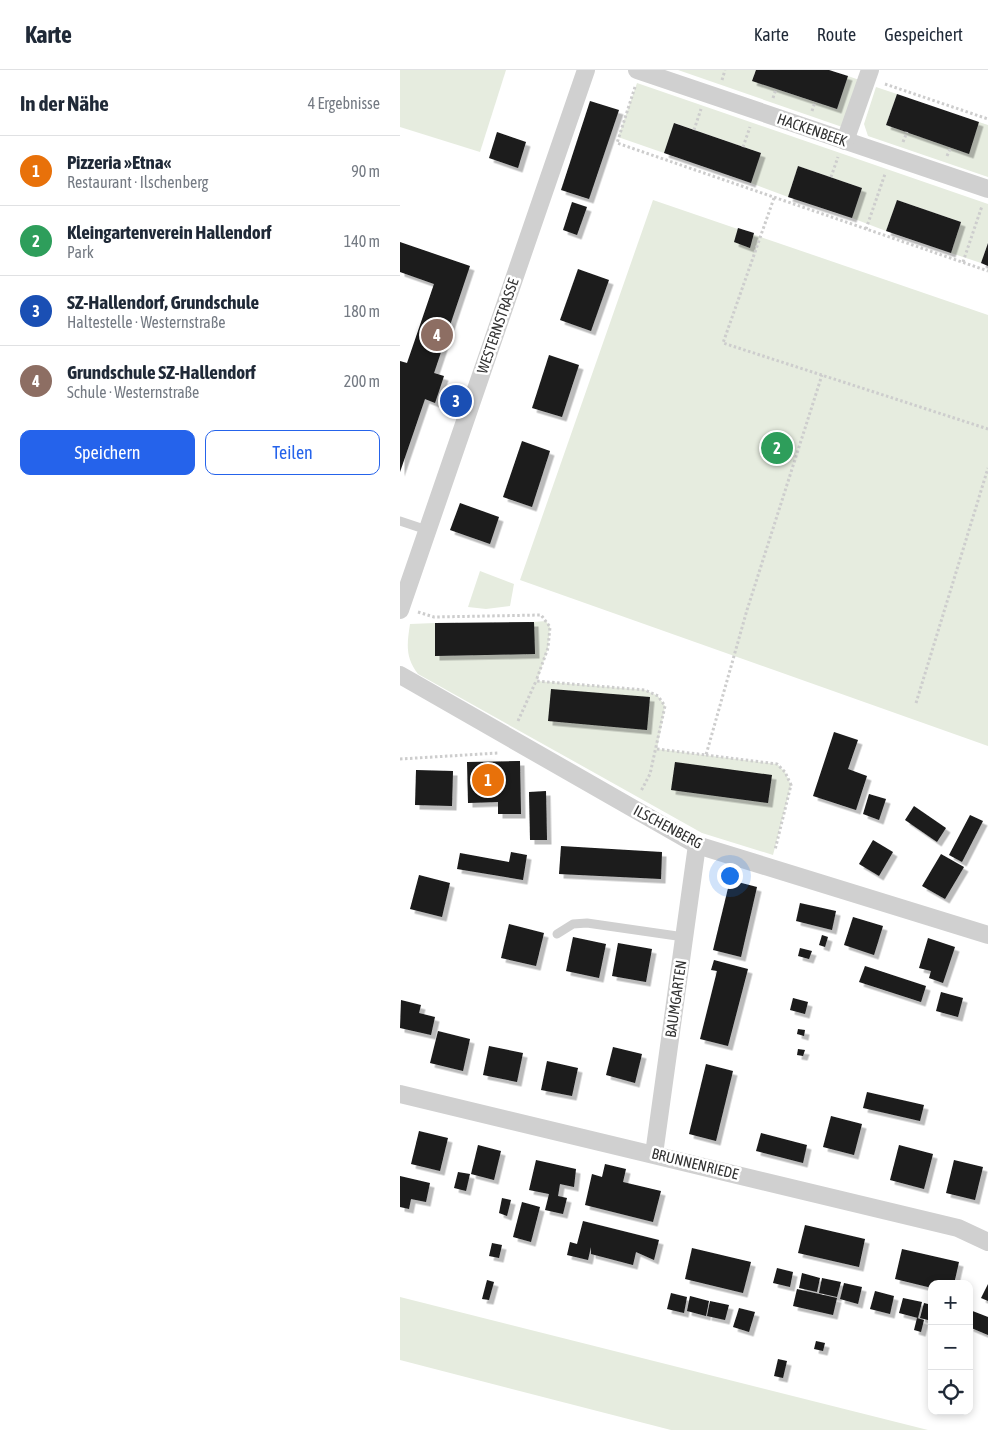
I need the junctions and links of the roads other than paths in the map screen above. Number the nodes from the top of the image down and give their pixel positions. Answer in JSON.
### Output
{"nodes":[{"id":1,"x":586,"y":70,"type":"edge"},
{"id":2,"x":639,"y":71,"type":"edge"},
{"id":3,"x":868,"y":73,"type":"edge"},
{"id":4,"x":845,"y":141,"type":"junction"},
{"id":5,"x":986,"y":196,"type":"edge"},
{"id":6,"x":400,"y":521,"type":"edge"},
{"id":7,"x":427,"y":530,"type":"junction"},
{"id":8,"x":401,"y":608,"type":"edge"},
{"id":9,"x":400,"y":675,"type":"edge"},
{"id":10,"x":697,"y":845,"type":"junction"},
{"id":11,"x":557,"y":934,"type":"dead end"},
{"id":12,"x":988,"y":935,"type":"edge"},
{"id":13,"x":684,"y":937,"type":"junction"},
{"id":14,"x":400,"y":1094,"type":"edge"},
{"id":15,"x":654,"y":1154,"type":"junction"},
{"id":16,"x":988,"y":1242,"type":"edge"}],
"edges":[{"from":1,"to":7,"type":"street","name":"WESTERNSTRASSE"},
{"from":2,"to":4,"type":"street","name":"HACKENBEEK"},
{"from":3,"to":4,"type":"street"},
{"from":4,"to":5,"type":"street","name":"HACKENBEEK"},
{"from":6,"to":7,"type":"lane"},
{"from":7,"to":8,"type":"street","name":"WESTERNSTRASSE"},
{"from":9,"to":10,"type":"street","name":"ILSCHENBERG"},
{"from":10,"to":12,"type":"street","name":"ILSCHENBERG"},
{"from":10,"to":13,"type":"street","name":"BAUMGARTEN"},
{"from":11,"to":13,"type":"lane"},
{"from":13,"to":15,"type":"street","name":"BAUMGARTEN"},
{"from":14,"to":15,"type":"street","name":"BRUNNENRIEDE"},
{"from":15,"to":16,"type":"street","name":"BRUNNENRIEDE"}]}
